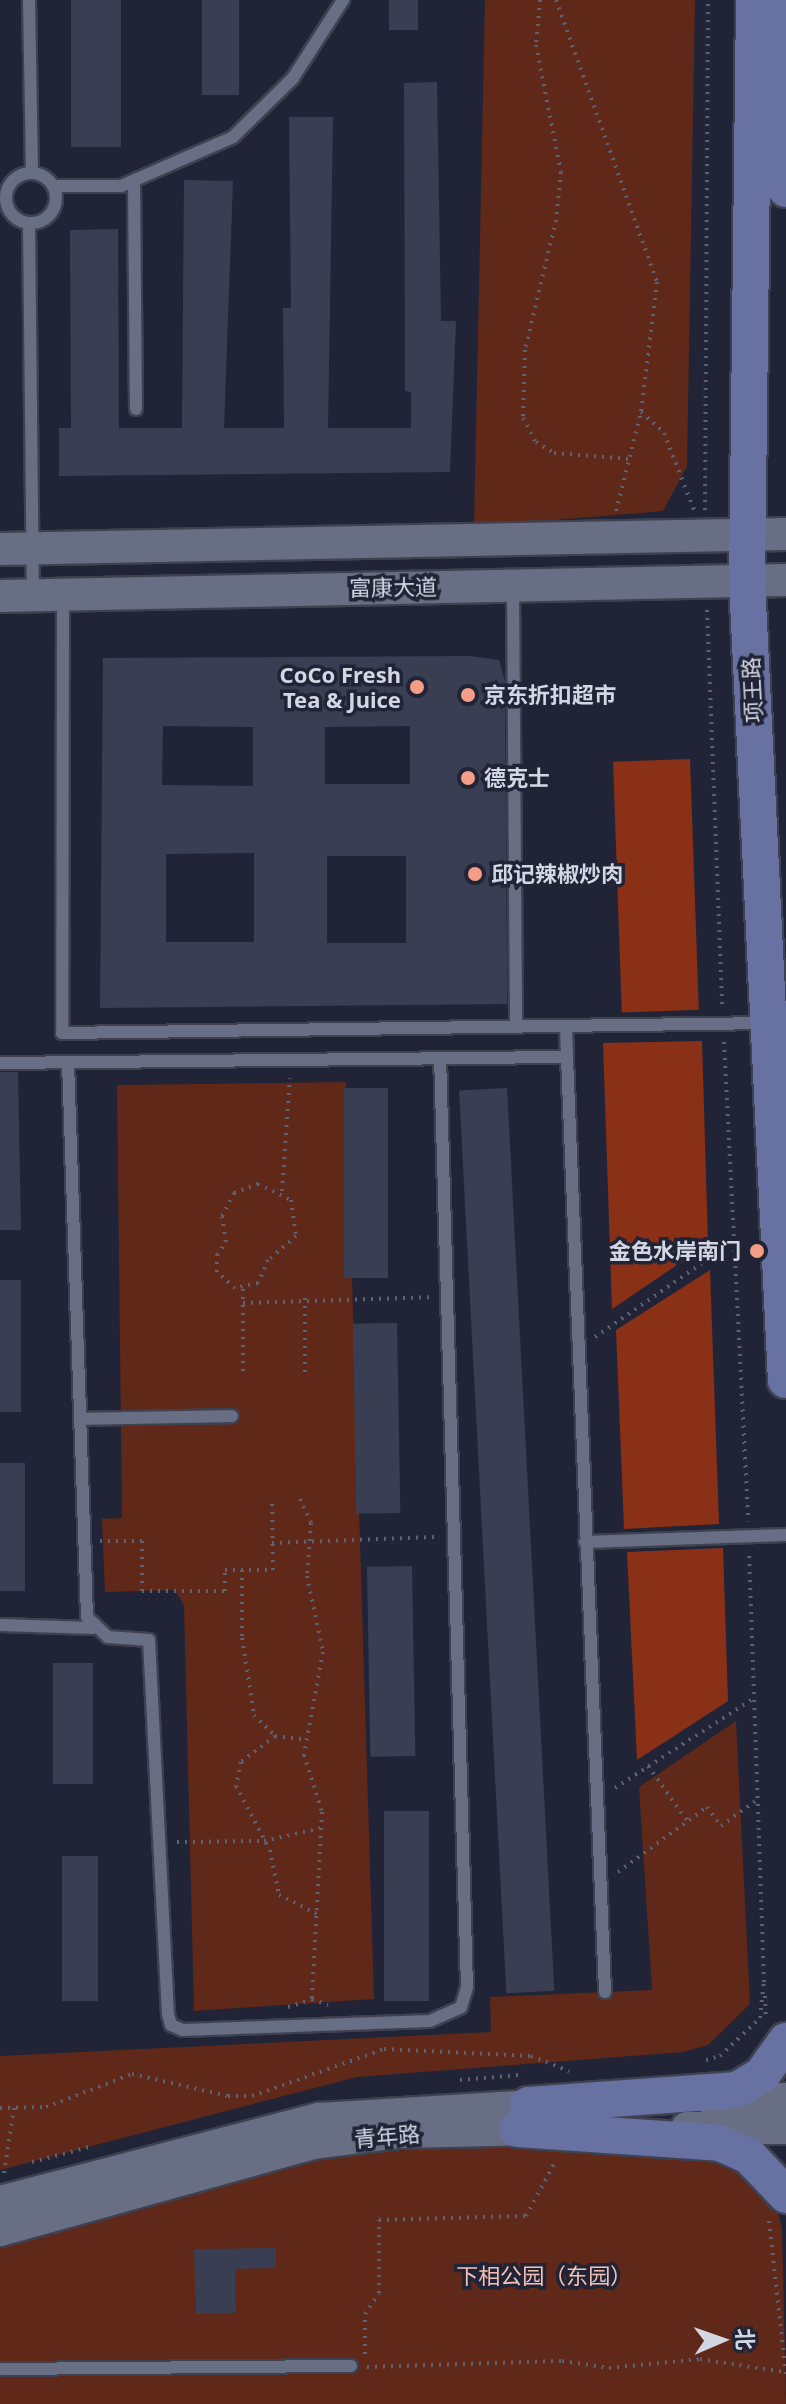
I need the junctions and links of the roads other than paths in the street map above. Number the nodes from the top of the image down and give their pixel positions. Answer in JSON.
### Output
{"nodes":[{"id":1,"x":29,"y":0,"type":"edge"},
{"id":2,"x":343,"y":0,"type":"edge"},
{"id":3,"x":754,"y":0,"type":"edge"},
{"id":4,"x":783,"y":0,"type":"edge"},
{"id":5,"x":32,"y":173,"type":"junction"},
{"id":6,"x":134,"y":182,"type":"junction"},
{"id":7,"x":53,"y":186,"type":"junction"},
{"id":8,"x":786,"y":189,"type":"edge"},
{"id":9,"x":3,"y":201,"type":"edge"},
{"id":10,"x":29,"y":223,"type":"junction"},
{"id":11,"x":136,"y":409,"type":"dead end"},
{"id":12,"x":747,"y":534,"type":"junction"},
{"id":13,"x":786,"y":534,"type":"edge"},
{"id":14,"x":32,"y":548,"type":"junction"},
{"id":15,"x":0,"y":549,"type":"edge"},
{"id":16,"x":786,"y":580,"type":"edge"},
{"id":17,"x":747,"y":581,"type":"junction"},
{"id":18,"x":513,"y":584,"type":"junction"},
{"id":19,"x":48,"y":595,"type":"junction"},
{"id":20,"x":0,"y":596,"type":"edge"},
{"id":21,"x":768,"y":1023,"type":"junction"},
{"id":22,"x":516,"y":1027,"type":"junction"},
{"id":23,"x":566,"y":1027,"type":"junction"},
{"id":24,"x":567,"y":1057,"type":"junction"},
{"id":25,"x":440,"y":1058,"type":"junction"},
{"id":26,"x":68,"y":1062,"type":"junction"},
{"id":27,"x":0,"y":1063,"type":"edge"},
{"id":28,"x":786,"y":1380,"type":"edge"},
{"id":29,"x":232,"y":1416,"type":"dead end"},
{"id":30,"x":80,"y":1419,"type":"junction"},
{"id":31,"x":786,"y":1535,"type":"edge"},
{"id":32,"x":585,"y":1542,"type":"junction"},
{"id":33,"x":0,"y":1625,"type":"edge"},
{"id":34,"x":93,"y":1628,"type":"junction"},
{"id":35,"x":605,"y":1992,"type":"dead end"},
{"id":36,"x":786,"y":2041,"type":"edge"},
{"id":37,"x":786,"y":2099,"type":"edge"},
{"id":38,"x":526,"y":2103,"type":"junction"},
{"id":39,"x":786,"y":2128,"type":"edge"},
{"id":40,"x":6,"y":2183,"type":"edge"},
{"id":41,"x":775,"y":2201,"type":"edge"},
{"id":42,"x":0,"y":2230,"type":"edge"},
{"id":43,"x":351,"y":2366,"type":"road end"},
{"id":44,"x":0,"y":2369,"type":"edge"}],
"edges":[{"from":1,"to":5,"type":"lane"},
{"from":2,"to":6,"type":"lane"},
{"from":3,"to":12,"type":"main road","name":"项王路"},
{"from":4,"to":8,"type":"main road"},
{"from":5,"to":7,"type":"lane"},
{"from":5,"to":9,"type":"lane"},
{"from":6,"to":7,"type":"lane"},
{"from":6,"to":11,"type":"lane"},
{"from":7,"to":10,"type":"lane"},
{"from":9,"to":10,"type":"lane"},
{"from":10,"to":14,"type":"lane"},
{"from":12,"to":13,"type":"street","name":"富康大道"},
{"from":12,"to":14,"type":"street","name":"富康大道"},
{"from":12,"to":17,"type":"main road","name":"项王路"},
{"from":14,"to":15,"type":"street","name":"富康大道"},
{"from":14,"to":19,"type":"lane"},
{"from":16,"to":17,"type":"street","name":"富康大道"},
{"from":17,"to":18,"type":"street","name":"富康大道"},
{"from":17,"to":21,"type":"main road","name":"项王路"},
{"from":18,"to":19,"type":"street","name":"富康大道"},
{"from":18,"to":22,"type":"lane"},
{"from":19,"to":20,"type":"street","name":"富康大道"},
{"from":19,"to":22,"type":"lane"},
{"from":21,"to":23,"type":"lane"},
{"from":21,"to":28,"type":"main road","name":"项王路"},
{"from":22,"to":23,"type":"lane"},
{"from":23,"to":24,"type":"lane"},
{"from":24,"to":25,"type":"lane"},
{"from":24,"to":32,"type":"lane"},
{"from":25,"to":26,"type":"lane"},
{"from":25,"to":34,"type":"lane"},
{"from":26,"to":27,"type":"lane"},
{"from":26,"to":30,"type":"lane"},
{"from":29,"to":30,"type":"lane"},
{"from":30,"to":34,"type":"lane"},
{"from":31,"to":32,"type":"lane"},
{"from":32,"to":35,"type":"lane"},
{"from":33,"to":34,"type":"lane"},
{"from":36,"to":38,"type":"main road"},
{"from":37,"to":38,"type":"street","name":"青年路"},
{"from":38,"to":39,"type":"street","name":"青年路"},
{"from":38,"to":40,"type":"street","name":"青年路"},
{"from":38,"to":41,"type":"main road"},
{"from":38,"to":42,"type":"street","name":"青年路"},
{"from":43,"to":44,"type":"lane"}]}
